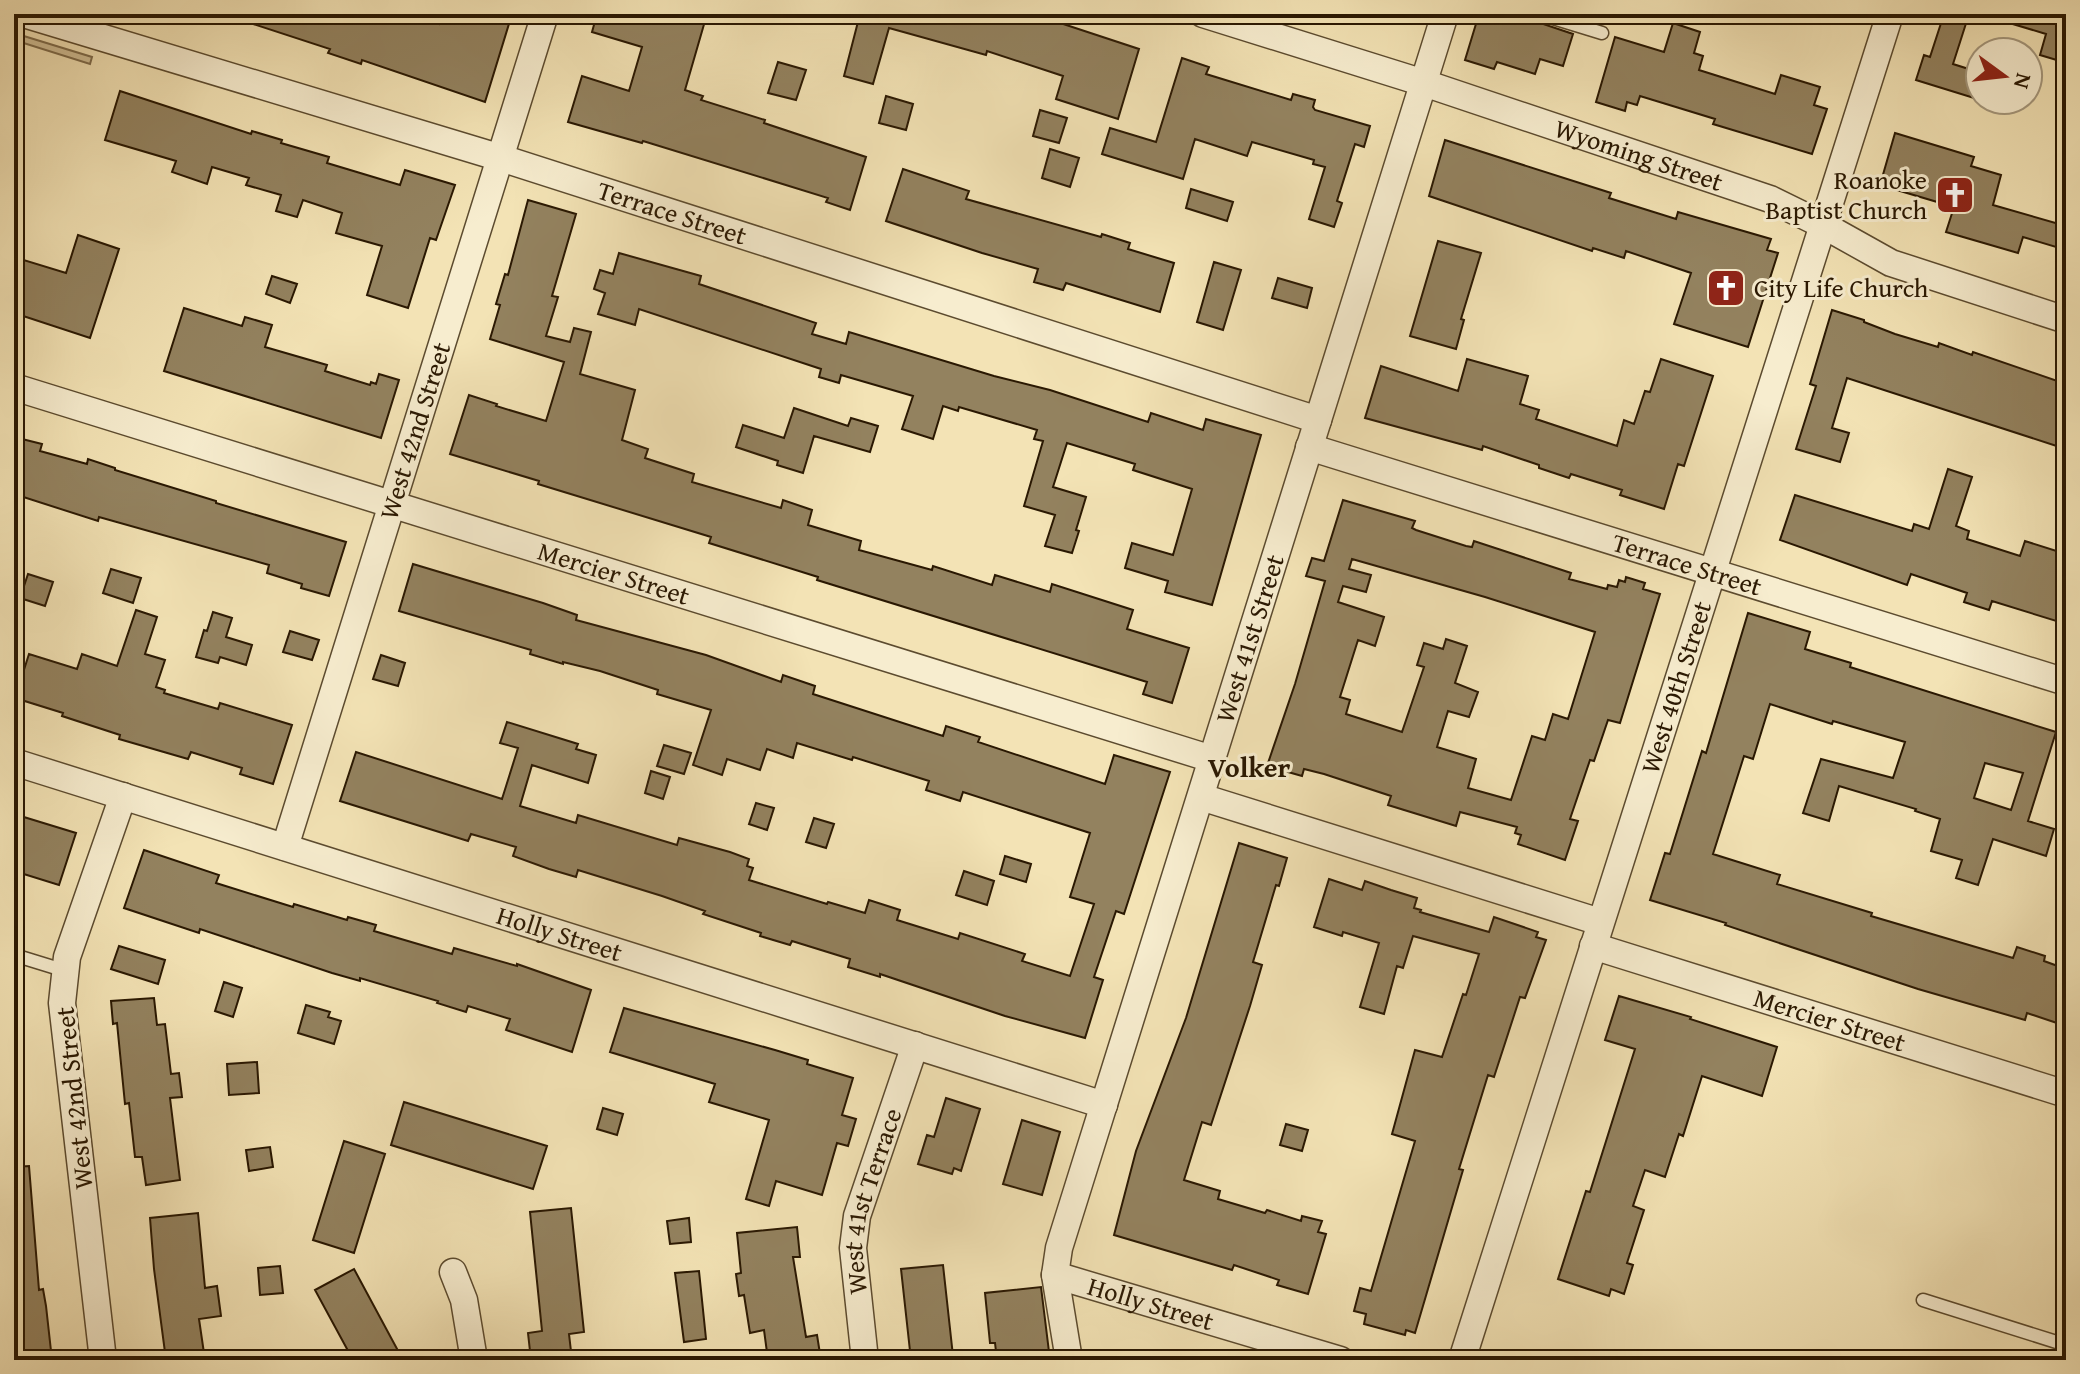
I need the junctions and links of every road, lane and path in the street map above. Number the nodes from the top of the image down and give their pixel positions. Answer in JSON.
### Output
{"nodes":[{"id":1,"x":24,"y":14,"type":"edge"},
{"id":2,"x":545,"y":14,"type":"edge"},
{"id":3,"x":1203,"y":14,"type":"edge"},
{"id":4,"x":1445,"y":14,"type":"edge"},
{"id":5,"x":1540,"y":14,"type":"edge"},
{"id":6,"x":1890,"y":14,"type":"edge"},
{"id":7,"x":1602,"y":33,"type":"dead end"},
{"id":8,"x":1424,"y":83,"type":"junction"},
{"id":9,"x":501,"y":158,"type":"junction"},
{"id":10,"x":1823,"y":225,"type":"junction"},
{"id":11,"x":2066,"y":320,"type":"edge"},
{"id":12,"x":14,"y":387,"type":"edge"},
{"id":13,"x":1318,"y":420,"type":"junction"},
{"id":14,"x":1309,"y":447,"type":"junction"},
{"id":15,"x":392,"y":504,"type":"junction"},
{"id":16,"x":1712,"y":572,"type":"junction"},
{"id":17,"x":2066,"y":682,"type":"edge"},
{"id":18,"x":1212,"y":759,"type":"junction"},
{"id":19,"x":14,"y":762,"type":"edge"},
{"id":20,"x":123,"y":796,"type":"junction"},
{"id":21,"x":1201,"y":797,"type":"junction"},
{"id":22,"x":285,"y":847,"type":"junction"},
{"id":23,"x":1597,"y":934,"type":"junction"},
{"id":24,"x":14,"y":955,"type":"edge"},
{"id":25,"x":66,"y":971,"type":"junction"},
{"id":26,"x":915,"y":1045,"type":"junction"},
{"id":27,"x":2066,"y":1094,"type":"edge"},
{"id":28,"x":1104,"y":1105,"type":"junction"},
{"id":29,"x":453,"y":1272,"type":"dead end"},
{"id":30,"x":1055,"y":1275,"type":"junction"},
{"id":31,"x":1923,"y":1300,"type":"dead end"},
{"id":32,"x":2066,"y":1345,"type":"edge"},
{"id":33,"x":103,"y":1360,"type":"edge"},
{"id":34,"x":474,"y":1360,"type":"edge"},
{"id":35,"x":865,"y":1360,"type":"edge"},
{"id":36,"x":1069,"y":1360,"type":"edge"},
{"id":37,"x":1340,"y":1360,"type":"edge"},
{"id":38,"x":1462,"y":1360,"type":"edge"}],
"edges":[{"from":1,"to":9,"type":"street","name":"Terrace Street"},
{"from":2,"to":9,"type":"street","name":"West 42nd Street"},
{"from":3,"to":8,"type":"street","name":"Wyoming Street"},
{"from":4,"to":8,"type":"street","name":"West 41st Street"},
{"from":5,"to":7,"type":"lane"},
{"from":6,"to":10,"type":"street","name":"West 40th Street"},
{"from":8,"to":10,"type":"street","name":"Wyoming Street"},
{"from":8,"to":13,"type":"street","name":"West 41st Street"},
{"from":9,"to":13,"type":"street","name":"Terrace Street"},
{"from":9,"to":15,"type":"street","name":"West 42nd Street"},
{"from":10,"to":11,"type":"street","name":"Wyoming Street"},
{"from":10,"to":16,"type":"street","name":"West 40th Street"},
{"from":12,"to":15,"type":"street","name":"Mercier Street"},
{"from":13,"to":14,"type":"street","name":"West 41st Street"},
{"from":14,"to":16,"type":"street","name":"Terrace Street"},
{"from":14,"to":18,"type":"street","name":"West 41st Street"},
{"from":15,"to":18,"type":"street","name":"Mercier Street"},
{"from":15,"to":22,"type":"street","name":"West 42nd Street"},
{"from":16,"to":17,"type":"street","name":"Terrace Street"},
{"from":16,"to":23,"type":"street","name":"West 40th Street"},
{"from":18,"to":21,"type":"street","name":"West 41st Street"},
{"from":19,"to":20,"type":"street","name":"Holly Street"},
{"from":20,"to":22,"type":"street","name":"Holly Street"},
{"from":20,"to":25,"type":"street","name":"West 42nd Street"},
{"from":21,"to":23,"type":"street","name":"Mercier Street"},
{"from":21,"to":28,"type":"street","name":"West 41st Street"},
{"from":22,"to":26,"type":"street","name":"Holly Street"},
{"from":23,"to":27,"type":"street","name":"Mercier Street"},
{"from":23,"to":38,"type":"street","name":"West 40th Street"},
{"from":24,"to":25,"type":"lane"},
{"from":25,"to":33,"type":"street","name":"West 42nd Street"},
{"from":26,"to":28,"type":"street","name":"Holly Street"},
{"from":26,"to":35,"type":"street","name":"West 41st Terrace"},
{"from":28,"to":30,"type":"street","name":"West 41st Street"},
{"from":29,"to":34,"type":"street"},
{"from":30,"to":36,"type":"street","name":"West 41st Street"},
{"from":30,"to":37,"type":"street","name":"Holly Street"},
{"from":31,"to":32,"type":"lane"}]}
